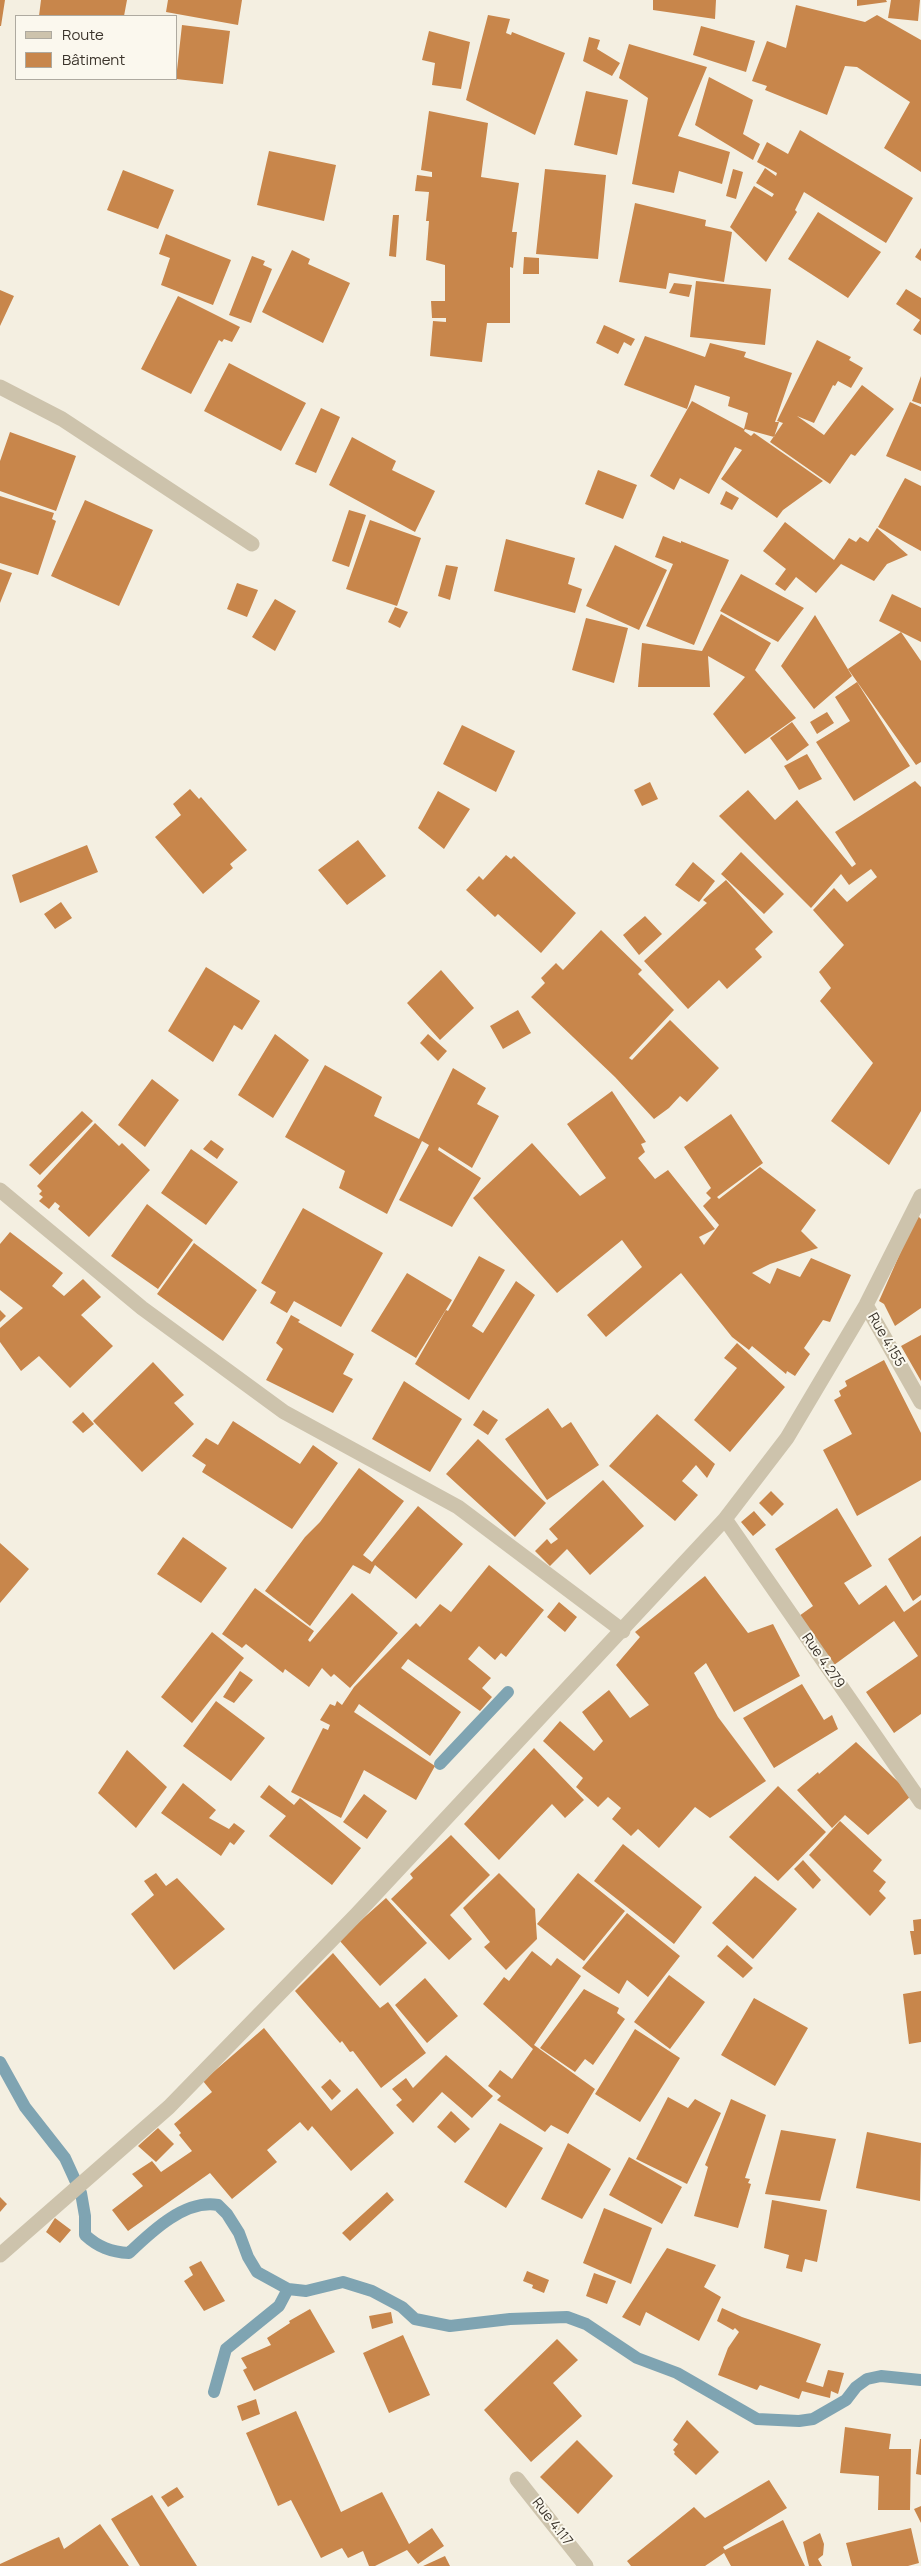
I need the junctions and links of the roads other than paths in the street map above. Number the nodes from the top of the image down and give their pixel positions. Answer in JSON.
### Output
{"nodes":[{"id":1,"x":0,"y":387,"type":"edge"},
{"id":2,"x":252,"y":544,"type":"dead end"},
{"id":3,"x":0,"y":1190,"type":"edge"},
{"id":4,"x":921,"y":1196,"type":"edge"},
{"id":5,"x":866,"y":1305,"type":"junction"},
{"id":6,"x":921,"y":1402,"type":"edge"},
{"id":7,"x":725,"y":1519,"type":"junction"},
{"id":8,"x":623,"y":1631,"type":"junction"},
{"id":9,"x":921,"y":1802,"type":"edge"},
{"id":10,"x":0,"y":2255,"type":"edge"},
{"id":11,"x":517,"y":2478,"type":"dead end"},
{"id":12,"x":586,"y":2566,"type":"edge"}],
"edges":[{"from":1,"to":2,"type":"street"},
{"from":3,"to":8,"type":"street"},
{"from":4,"to":5,"type":"street"},
{"from":5,"to":6,"type":"street","name":"Rue 4.155"},
{"from":5,"to":7,"type":"street"},
{"from":7,"to":8,"type":"street"},
{"from":7,"to":9,"type":"street","name":"Rue 4.279"},
{"from":8,"to":10,"type":"street"},
{"from":11,"to":12,"type":"street","name":"Rue 4.117"}]}
